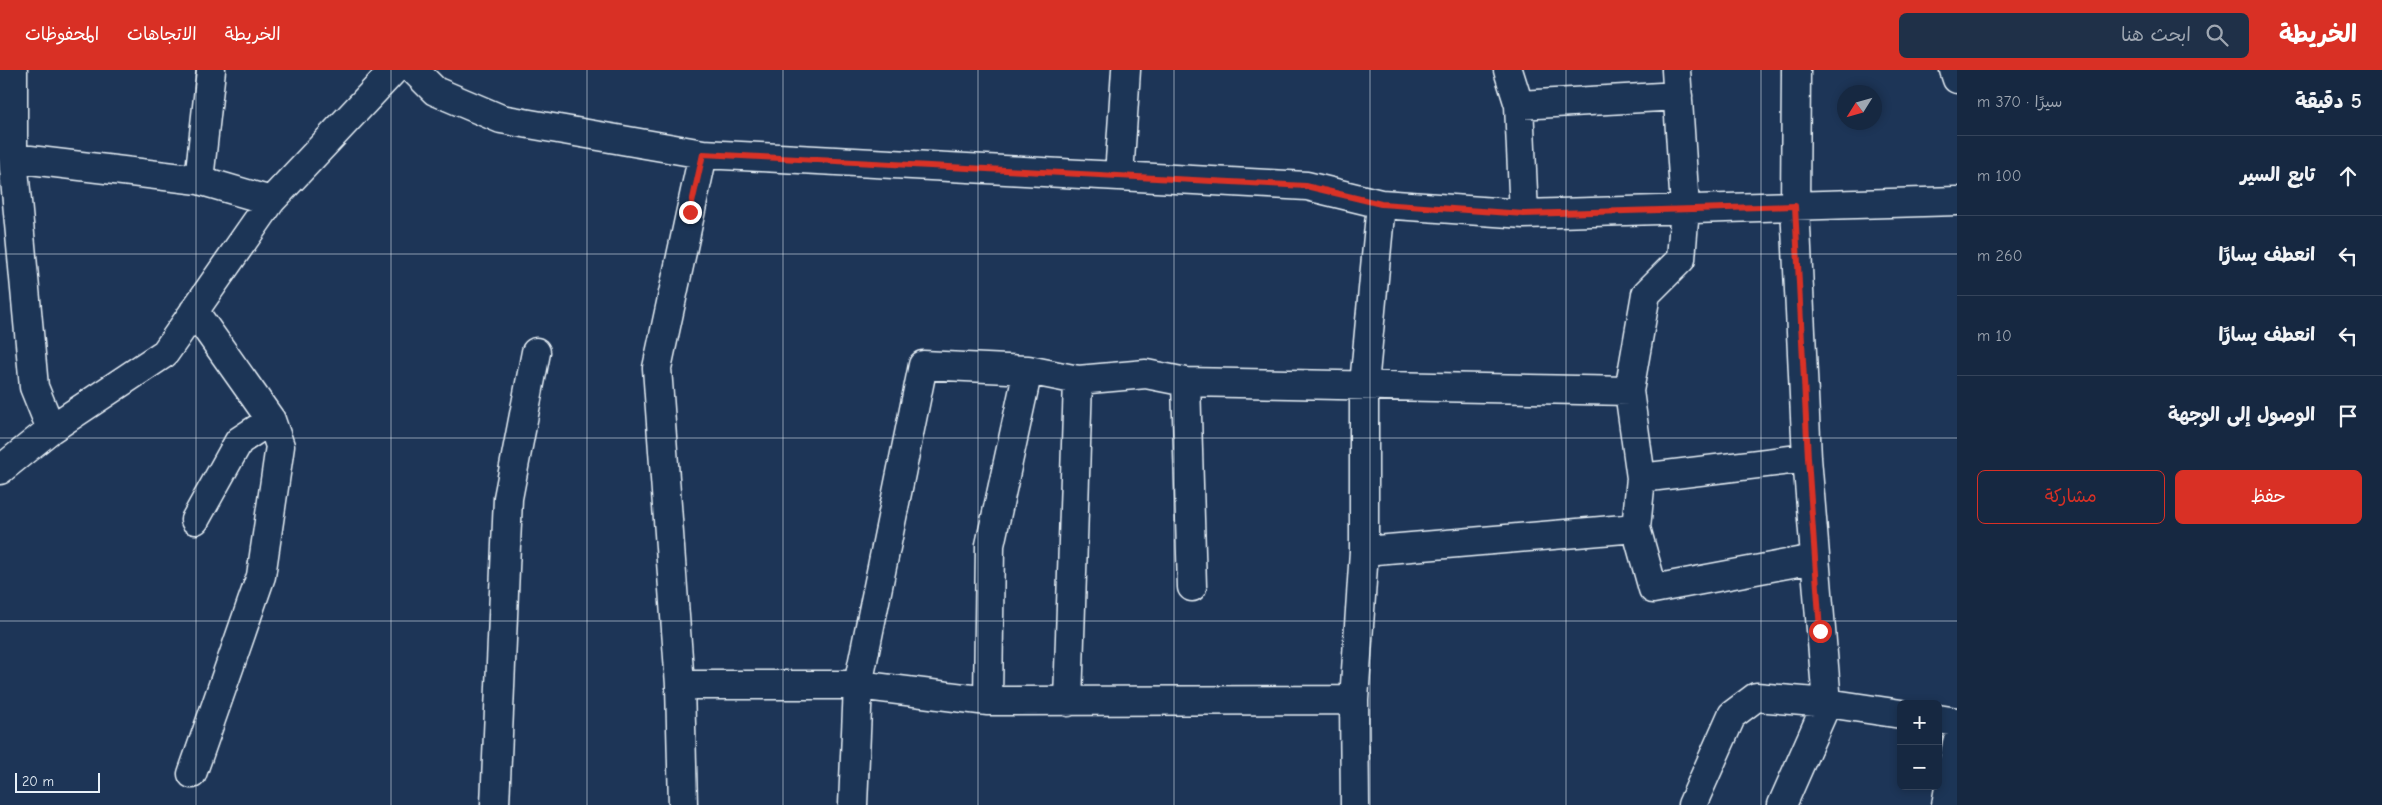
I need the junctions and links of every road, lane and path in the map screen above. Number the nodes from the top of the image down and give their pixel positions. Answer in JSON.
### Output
{"nodes":[{"id":1,"x":13,"y":70,"type":"edge"},
{"id":2,"x":211,"y":70,"type":"edge"},
{"id":3,"x":394,"y":70,"type":"edge"},
{"id":4,"x":414,"y":70,"type":"edge"},
{"id":5,"x":1126,"y":70,"type":"edge"},
{"id":6,"x":1508,"y":70,"type":"edge"},
{"id":7,"x":1796,"y":70,"type":"edge"},
{"id":8,"x":1954,"y":70,"type":"edge"},
{"id":9,"x":1957,"y":80,"type":"edge"},
{"id":10,"x":1677,"y":83,"type":"edge"},
{"id":11,"x":1520,"y":104,"type":"junction"},
{"id":12,"x":703,"y":154,"type":"junction"},
{"id":13,"x":13,"y":158,"type":"junction"},
{"id":14,"x":1119,"y":176,"type":"junction"},
{"id":15,"x":199,"y":180,"type":"junction"},
{"id":16,"x":271,"y":201,"type":"junction"},
{"id":17,"x":1957,"y":201,"type":"edge"},
{"id":18,"x":1381,"y":204,"type":"junction"},
{"id":19,"x":1795,"y":206,"type":"junction"},
{"id":20,"x":1685,"y":208,"type":"junction"},
{"id":21,"x":1524,"y":214,"type":"junction"},
{"id":22,"x":194,"y":311,"type":"junction"},
{"id":23,"x":536,"y":352,"type":"dead end"},
{"id":24,"x":1028,"y":370,"type":"junction"},
{"id":25,"x":1078,"y":380,"type":"junction"},
{"id":26,"x":1186,"y":382,"type":"junction"},
{"id":27,"x":1364,"y":385,"type":"junction"},
{"id":28,"x":1629,"y":391,"type":"junction"},
{"id":29,"x":271,"y":420,"type":"junction"},
{"id":30,"x":51,"y":429,"type":"junction"},
{"id":31,"x":1808,"y":458,"type":"junction"},
{"id":32,"x":0,"y":470,"type":"edge"},
{"id":33,"x":1641,"y":478,"type":"junction"},
{"id":34,"x":195,"y":520,"type":"dead end"},
{"id":35,"x":1636,"y":528,"type":"junction"},
{"id":36,"x":1364,"y":551,"type":"junction"},
{"id":37,"x":1814,"y":559,"type":"junction"},
{"id":38,"x":1192,"y":587,"type":"dead end"},
{"id":39,"x":858,"y":684,"type":"junction"},
{"id":40,"x":680,"y":685,"type":"junction"},
{"id":41,"x":1354,"y":700,"type":"junction"},
{"id":42,"x":988,"y":702,"type":"junction"},
{"id":43,"x":1068,"y":702,"type":"junction"},
{"id":44,"x":1827,"y":703,"type":"junction"},
{"id":45,"x":1897,"y":713,"type":"edge"},
{"id":46,"x":1942,"y":720,"type":"edge"},
{"id":47,"x":1957,"y":722,"type":"edge"},
{"id":48,"x":1957,"y":743,"type":"edge"},
{"id":49,"x":192,"y":774,"type":"dead end"},
{"id":50,"x":495,"y":805,"type":"edge"},
{"id":51,"x":683,"y":805,"type":"edge"},
{"id":52,"x":853,"y":805,"type":"edge"},
{"id":53,"x":1354,"y":805,"type":"edge"},
{"id":54,"x":1692,"y":805,"type":"edge"},
{"id":55,"x":1782,"y":805,"type":"edge"},
{"id":56,"x":1946,"y":805,"type":"edge"}],
"edges":[{"from":1,"to":13,"type":"street"},
{"from":2,"to":15,"type":"street"},
{"from":3,"to":16,"type":"street"},
{"from":4,"to":12,"type":"street"},
{"from":5,"to":14,"type":"street"},
{"from":6,"to":11,"type":"street"},
{"from":7,"to":19,"type":"street"},
{"from":8,"to":9,"type":"street"},
{"from":10,"to":11,"type":"street"},
{"from":10,"to":20,"type":"street"},
{"from":11,"to":21,"type":"street"},
{"from":12,"to":14,"type":"street"},
{"from":12,"to":40,"type":"street"},
{"from":13,"to":15,"type":"street"},
{"from":13,"to":30,"type":"street"},
{"from":14,"to":18,"type":"street"},
{"from":15,"to":16,"type":"street"},
{"from":16,"to":22,"type":"street"},
{"from":17,"to":19,"type":"street"},
{"from":18,"to":21,"type":"street"},
{"from":18,"to":27,"type":"street"},
{"from":19,"to":20,"type":"street"},
{"from":19,"to":31,"type":"street"},
{"from":20,"to":21,"type":"street"},
{"from":20,"to":28,"type":"street"},
{"from":22,"to":29,"type":"street"},
{"from":22,"to":30,"type":"street"},
{"from":23,"to":50,"type":"street"},
{"from":24,"to":25,"type":"street"},
{"from":24,"to":39,"type":"street"},
{"from":24,"to":42,"type":"street"},
{"from":25,"to":26,"type":"street"},
{"from":25,"to":43,"type":"street"},
{"from":26,"to":27,"type":"street"},
{"from":26,"to":38,"type":"street"},
{"from":27,"to":28,"type":"street"},
{"from":27,"to":36,"type":"street"},
{"from":28,"to":33,"type":"street"},
{"from":29,"to":34,"type":"street"},
{"from":29,"to":49,"type":"street"},
{"from":30,"to":32,"type":"street"},
{"from":31,"to":33,"type":"street"},
{"from":31,"to":37,"type":"street"},
{"from":33,"to":35,"type":"street"},
{"from":35,"to":36,"type":"street"},
{"from":35,"to":37,"type":"street"},
{"from":36,"to":41,"type":"street"},
{"from":37,"to":44,"type":"street"},
{"from":39,"to":40,"type":"street"},
{"from":39,"to":42,"type":"street"},
{"from":39,"to":52,"type":"street"},
{"from":40,"to":51,"type":"street"},
{"from":41,"to":43,"type":"street"},
{"from":41,"to":53,"type":"street"},
{"from":42,"to":43,"type":"street"},
{"from":44,"to":45,"type":"street"},
{"from":44,"to":54,"type":"street"},
{"from":44,"to":55,"type":"street"},
{"from":46,"to":47,"type":"street"},
{"from":48,"to":56,"type":"street"}]}
